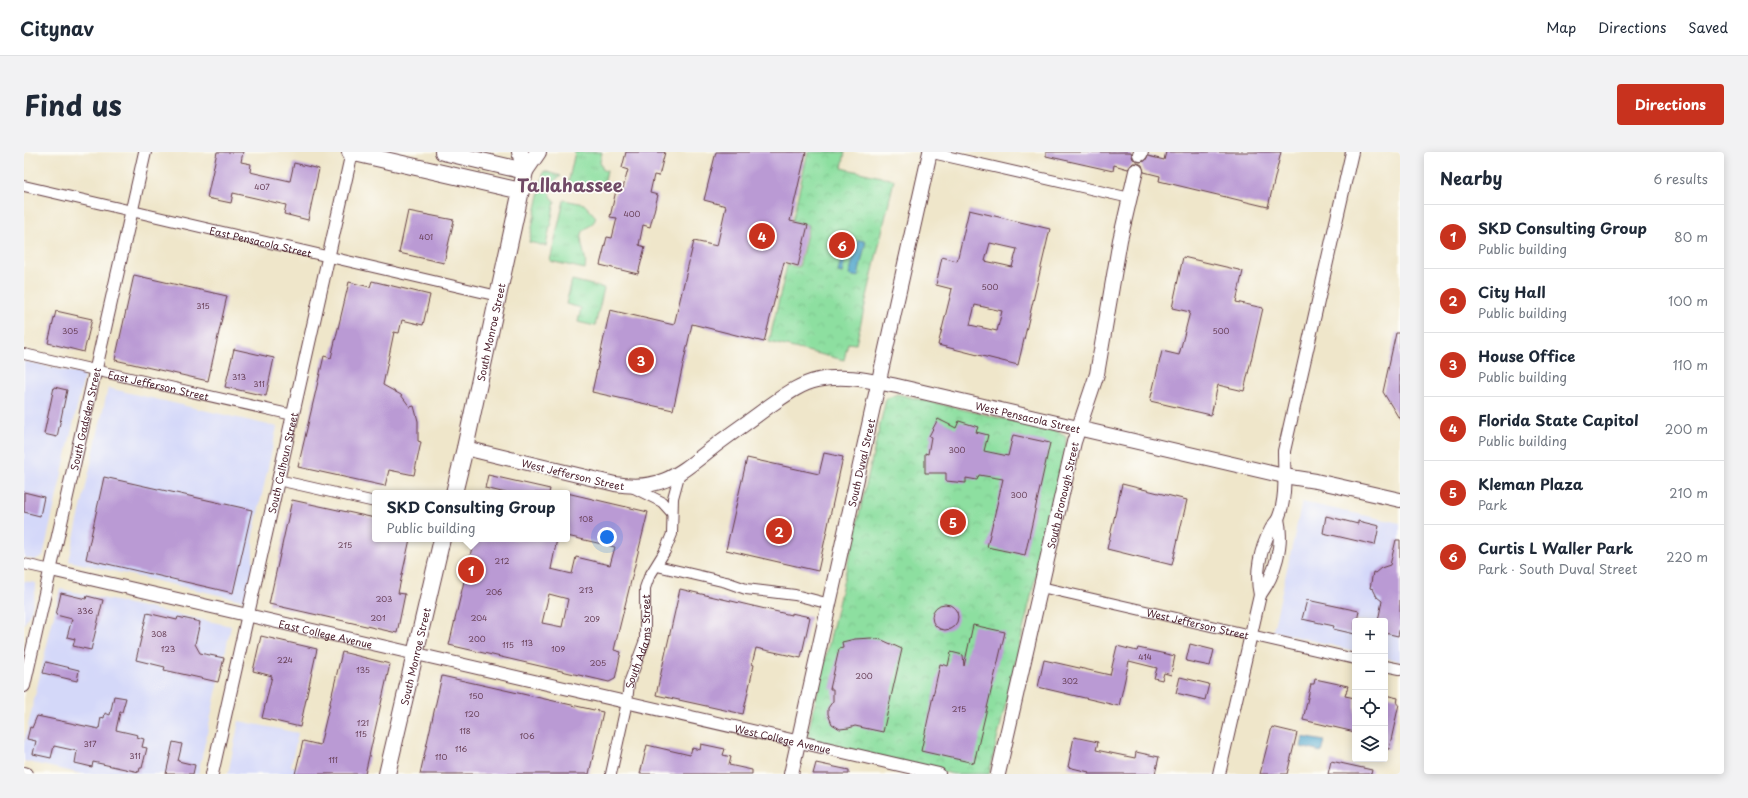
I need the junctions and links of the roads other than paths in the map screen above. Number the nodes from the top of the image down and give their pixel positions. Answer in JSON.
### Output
{"nodes":[{"id":1,"x":145,"y":152,"type":"edge"},
{"id":2,"x":351,"y":152,"type":"edge"},
{"id":3,"x":443,"y":152,"type":"edge"},
{"id":4,"x":520,"y":152,"type":"edge"},
{"id":5,"x":538,"y":152,"type":"edge"},
{"id":6,"x":930,"y":152,"type":"edge"},
{"id":7,"x":1352,"y":152,"type":"edge"},
{"id":8,"x":524,"y":171,"type":"junction"},
{"id":9,"x":1136,"y":171,"type":"dead end"},
{"id":10,"x":24,"y":186,"type":"edge"},
{"id":11,"x":521,"y":191,"type":"junction"},
{"id":12,"x":1130,"y":198,"type":"junction"},
{"id":13,"x":132,"y":211,"type":"junction"},
{"id":14,"x":328,"y":257,"type":"junction"},
{"id":15,"x":498,"y":296,"type":"junction"},
{"id":16,"x":24,"y":354,"type":"edge"},
{"id":17,"x":96,"y":370,"type":"junction"},
{"id":18,"x":880,"y":383,"type":"junction"},
{"id":19,"x":292,"y":415,"type":"junction"},
{"id":20,"x":1079,"y":429,"type":"junction"},
{"id":21,"x":465,"y":448,"type":"junction"},
{"id":22,"x":680,"y":472,"type":"junction"},
{"id":23,"x":1284,"y":476,"type":"junction"},
{"id":24,"x":278,"y":480,"type":"junction"},
{"id":25,"x":632,"y":486,"type":"junction"},
{"id":26,"x":455,"y":490,"type":"edge"},
{"id":27,"x":1400,"y":500,"type":"edge"},
{"id":28,"x":372,"y":501,"type":"edge"},
{"id":29,"x":672,"y":513,"type":"junction"},
{"id":30,"x":441,"y":542,"type":"edge"},
{"id":31,"x":24,"y":564,"type":"edge"},
{"id":32,"x":657,"y":566,"type":"junction"},
{"id":33,"x":51,"y":570,"type":"junction"},
{"id":34,"x":1041,"y":587,"type":"junction"},
{"id":35,"x":830,"y":604,"type":"junction"},
{"id":36,"x":247,"y":615,"type":"junction"},
{"id":37,"x":1251,"y":636,"type":"junction"},
{"id":38,"x":414,"y":654,"type":"junction"},
{"id":39,"x":1352,"y":658,"type":"edge"},
{"id":40,"x":1388,"y":667,"type":"edge"},
{"id":41,"x":1400,"y":669,"type":"edge"},
{"id":42,"x":24,"y":686,"type":"edge"},
{"id":43,"x":627,"y":702,"type":"junction"},
{"id":44,"x":798,"y":741,"type":"junction"},
{"id":45,"x":24,"y":773,"type":"edge"},
{"id":46,"x":27,"y":774,"type":"edge"},
{"id":47,"x":212,"y":774,"type":"edge"},
{"id":48,"x":387,"y":774,"type":"edge"},
{"id":49,"x":611,"y":774,"type":"edge"},
{"id":50,"x":791,"y":774,"type":"edge"},
{"id":51,"x":939,"y":774,"type":"edge"},
{"id":52,"x":998,"y":774,"type":"edge"},
{"id":53,"x":1219,"y":774,"type":"edge"}],
"edges":[{"from":1,"to":13,"type":"street","name":"South Gadsden Street"},
{"from":2,"to":11,"type":"main road"},
{"from":2,"to":14,"type":"street","name":"South Calhoun Street"},
{"from":3,"to":8,"type":"main road"},
{"from":4,"to":8,"type":"main road","name":"South Monroe Street"},
{"from":5,"to":8,"type":"main road","name":"South Monroe Street"},
{"from":6,"to":12,"type":"street"},
{"from":6,"to":18,"type":"main road","name":"South Duval Street"},
{"from":7,"to":23,"type":"street"},
{"from":8,"to":11,"type":"main road","name":"South Monroe Street"},
{"from":9,"to":12,"type":"main road","name":"South Bronough Street"},
{"from":10,"to":13,"type":"street","name":"East Pensacola Street"},
{"from":11,"to":15,"type":"main road","name":"South Monroe Street"},
{"from":12,"to":20,"type":"main road","name":"South Bronough Street"},
{"from":13,"to":14,"type":"street","name":"East Pensacola Street"},
{"from":13,"to":17,"type":"street","name":"South Gadsden Street"},
{"from":14,"to":15,"type":"street","name":"East Pensacola Street"},
{"from":14,"to":19,"type":"street","name":"South Calhoun Street"},
{"from":15,"to":21,"type":"main road","name":"South Monroe Street"},
{"from":16,"to":17,"type":"street","name":"East Jefferson Street"},
{"from":17,"to":19,"type":"street","name":"East Jefferson Street"},
{"from":17,"to":33,"type":"street","name":"South Gadsden Street"},
{"from":18,"to":20,"type":"main road","name":"West Pensacola Street"},
{"from":18,"to":22,"type":"main road","name":"West Pensacola Street"},
{"from":18,"to":35,"type":"main road","name":"South Duval Street"},
{"from":19,"to":24,"type":"street","name":"South Calhoun Street"},
{"from":20,"to":23,"type":"main road","name":"West Pensacola Street"},
{"from":20,"to":34,"type":"main road","name":"South Bronough Street"},
{"from":21,"to":25,"type":"main road","name":"West Jefferson Street"},
{"from":21,"to":26,"type":"main road","name":"South Monroe Street"},
{"from":22,"to":25,"type":"main road","name":"West Jefferson Street"},
{"from":22,"to":29,"type":"street","name":"South Adams Street"},
{"from":23,"to":27,"type":"main road","name":"West Pensacola Street"},
{"from":23,"to":37,"type":"street"},
{"from":24,"to":28,"type":"street"},
{"from":24,"to":36,"type":"street","name":"South Calhoun Street"},
{"from":25,"to":29,"type":"street"},
{"from":29,"to":32,"type":"street","name":"South Adams Street"},
{"from":30,"to":38,"type":"main road","name":"South Monroe Street"},
{"from":31,"to":33,"type":"street","name":"East College Avenue"},
{"from":32,"to":35,"type":"street"},
{"from":32,"to":43,"type":"street","name":"South Adams Street"},
{"from":33,"to":36,"type":"street","name":"East College Avenue"},
{"from":33,"to":42,"type":"street","name":"South Gadsden Street"},
{"from":34,"to":37,"type":"street","name":"West Jefferson Street"},
{"from":34,"to":52,"type":"main road","name":"South Bronough Street"},
{"from":35,"to":44,"type":"main road","name":"South Duval Street"},
{"from":36,"to":38,"type":"street","name":"East College Avenue"},
{"from":36,"to":47,"type":"street","name":"South Calhoun Street"},
{"from":37,"to":39,"type":"street","name":"West Jefferson Street"},
{"from":37,"to":53,"type":"street"},
{"from":38,"to":43,"type":"street","name":"East College Avenue"},
{"from":38,"to":48,"type":"main road","name":"South Monroe Street"},
{"from":40,"to":41,"type":"street"},
{"from":43,"to":44,"type":"street","name":"West College Avenue"},
{"from":43,"to":49,"type":"street","name":"South Adams Street"},
{"from":44,"to":50,"type":"main road","name":"South Duval Street"},
{"from":44,"to":51,"type":"street","name":"West College Avenue"},
{"from":45,"to":46,"type":"street"}]}
